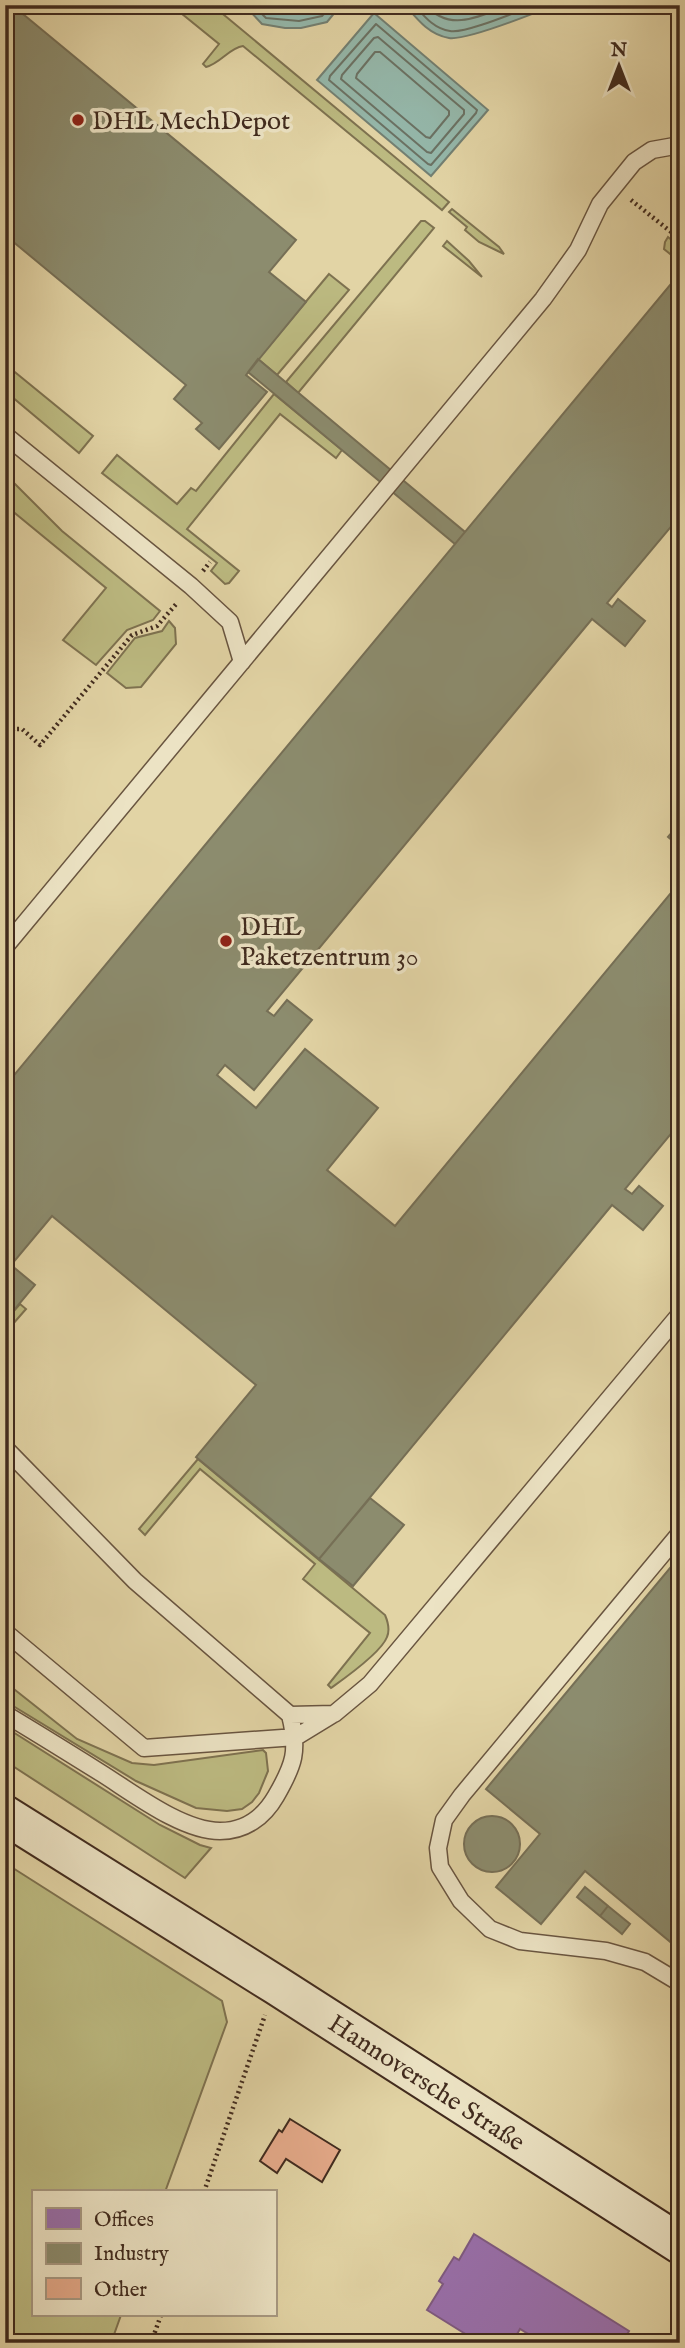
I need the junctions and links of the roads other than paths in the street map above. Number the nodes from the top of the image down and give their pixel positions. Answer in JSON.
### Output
{"nodes":[{"id":1,"x":680,"y":145,"type":"edge"},
{"id":2,"x":5,"y":435,"type":"edge"},
{"id":3,"x":242,"y":662,"type":"junction"},
{"id":4,"x":5,"y":947,"type":"edge"},
{"id":5,"x":680,"y":1314,"type":"edge"},
{"id":6,"x":5,"y":1448,"type":"edge"},
{"id":7,"x":680,"y":1533,"type":"edge"},
{"id":8,"x":5,"y":1632,"type":"edge"},
{"id":9,"x":5,"y":1714,"type":"edge"},
{"id":10,"x":334,"y":1714,"type":"junction"},
{"id":11,"x":290,"y":1716,"type":"junction"},
{"id":12,"x":296,"y":1737,"type":"junction"},
{"id":13,"x":5,"y":1815,"type":"edge"},
{"id":14,"x":680,"y":1983,"type":"edge"},
{"id":15,"x":680,"y":2244,"type":"edge"}],
"edges":[{"from":1,"to":3,"type":"lane"},
{"from":2,"to":3,"type":"lane"},
{"from":3,"to":4,"type":"lane"},
{"from":5,"to":10,"type":"lane"},
{"from":6,"to":11,"type":"lane"},
{"from":7,"to":14,"type":"lane"},
{"from":8,"to":12,"type":"lane"},
{"from":9,"to":12,"type":"lane"},
{"from":10,"to":11,"type":"lane"},
{"from":10,"to":12,"type":"lane"},
{"from":11,"to":12,"type":"lane"},
{"from":13,"to":15,"type":"street","name":"Hannoversche Straße"}]}
